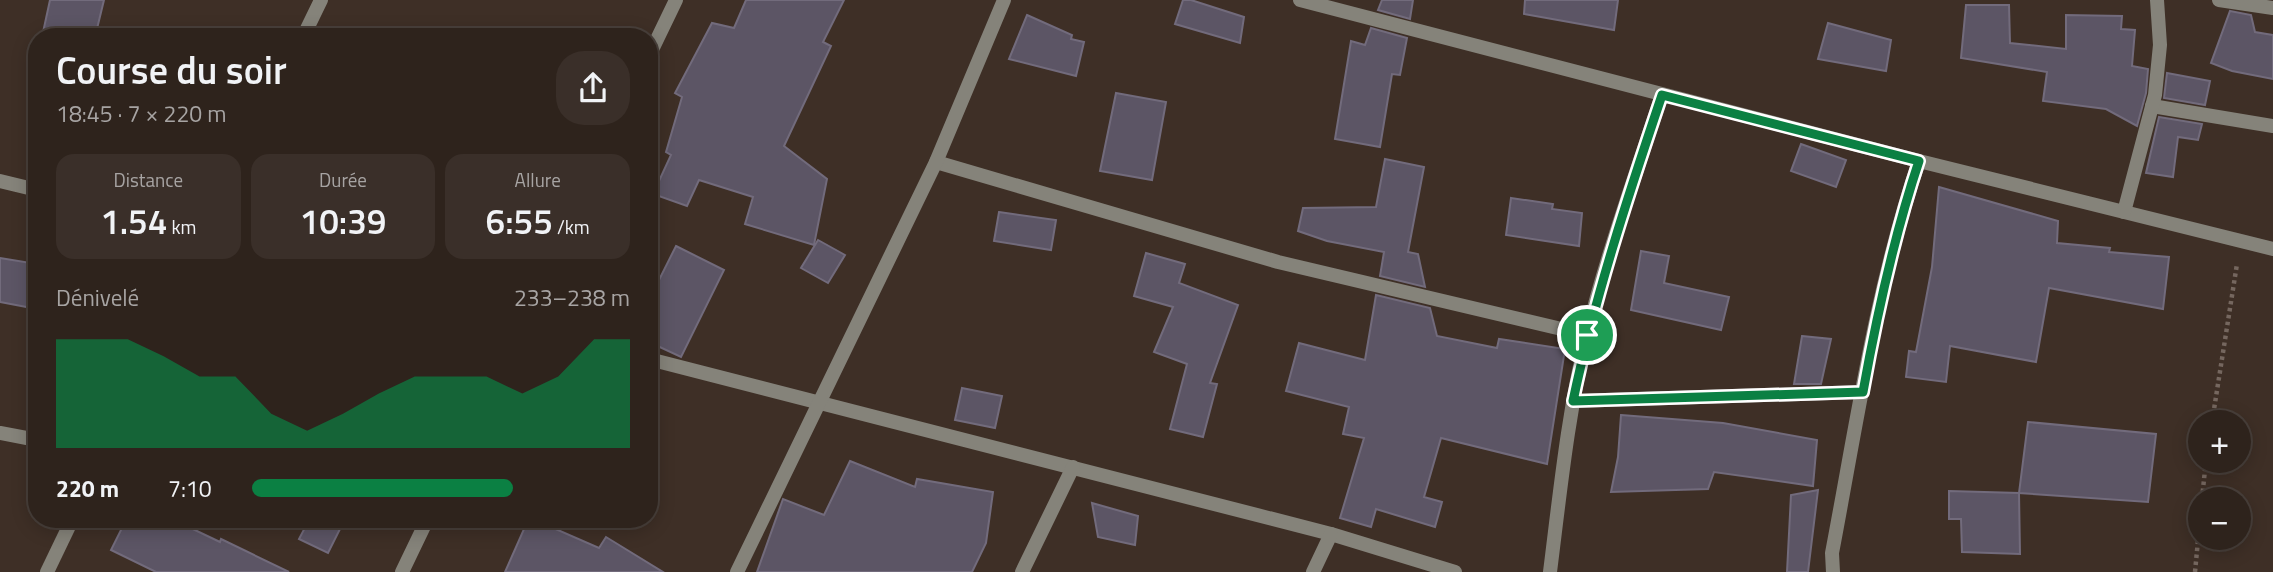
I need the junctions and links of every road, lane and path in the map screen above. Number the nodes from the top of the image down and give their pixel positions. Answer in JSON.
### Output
{"nodes":[{"id":1,"x":321,"y":0,"type":"edge"},
{"id":2,"x":676,"y":0,"type":"edge"},
{"id":3,"x":1004,"y":0,"type":"edge"},
{"id":4,"x":1300,"y":0,"type":"edge"},
{"id":5,"x":2157,"y":0,"type":"edge"},
{"id":6,"x":2219,"y":0,"type":"edge"},
{"id":7,"x":2273,"y":8,"type":"edge"},
{"id":8,"x":307,"y":28,"type":"edge"},
{"id":9,"x":658,"y":37,"type":"edge"},
{"id":10,"x":1662,"y":95,"type":"junction"},
{"id":11,"x":2152,"y":106,"type":"junction"},
{"id":12,"x":2273,"y":126,"type":"edge"},
{"id":13,"x":1919,"y":161,"type":"junction"},
{"id":14,"x":936,"y":162,"type":"junction"},
{"id":15,"x":0,"y":181,"type":"edge"},
{"id":16,"x":28,"y":188,"type":"edge"},
{"id":17,"x":2124,"y":212,"type":"junction"},
{"id":18,"x":2240,"y":240,"type":"junction"},
{"id":19,"x":2273,"y":249,"type":"edge"},
{"id":20,"x":1587,"y":335,"type":"junction"},
{"id":21,"x":658,"y":361,"type":"edge"},
{"id":22,"x":1863,"y":392,"type":"junction"},
{"id":23,"x":1573,"y":401,"type":"junction"},
{"id":24,"x":820,"y":402,"type":"junction"},
{"id":25,"x":2214,"y":410,"type":"edge"},
{"id":26,"x":0,"y":433,"type":"edge"},
{"id":27,"x":28,"y":438,"type":"edge"},
{"id":28,"x":1073,"y":467,"type":"junction"},
{"id":29,"x":68,"y":528,"type":"edge"},
{"id":30,"x":423,"y":528,"type":"edge"},
{"id":31,"x":1331,"y":534,"type":"junction"},
{"id":32,"x":2197,"y":550,"type":"edge"},
{"id":33,"x":47,"y":572,"type":"edge"},
{"id":34,"x":402,"y":572,"type":"edge"},
{"id":35,"x":737,"y":572,"type":"edge"},
{"id":36,"x":1022,"y":572,"type":"edge"},
{"id":37,"x":1313,"y":572,"type":"edge"},
{"id":38,"x":1455,"y":572,"type":"edge"},
{"id":39,"x":1550,"y":572,"type":"edge"},
{"id":40,"x":1833,"y":572,"type":"edge"},
{"id":41,"x":2195,"y":572,"type":"edge"}],
"edges":[{"from":1,"to":8,"type":"street"},
{"from":2,"to":9,"type":"street"},
{"from":3,"to":14,"type":"street"},
{"from":4,"to":10,"type":"street"},
{"from":5,"to":11,"type":"street"},
{"from":6,"to":7,"type":"street"},
{"from":10,"to":13,"type":"street"},
{"from":10,"to":20,"type":"street"},
{"from":11,"to":12,"type":"street"},
{"from":11,"to":17,"type":"street"},
{"from":13,"to":17,"type":"street"},
{"from":13,"to":22,"type":"street"},
{"from":14,"to":20,"type":"street"},
{"from":14,"to":24,"type":"street"},
{"from":15,"to":16,"type":"street"},
{"from":17,"to":18,"type":"street"},
{"from":18,"to":19,"type":"street"},
{"from":18,"to":25,"type":"path"},
{"from":20,"to":23,"type":"street"},
{"from":21,"to":24,"type":"street"},
{"from":22,"to":23,"type":"street"},
{"from":22,"to":40,"type":"street"},
{"from":23,"to":39,"type":"street"},
{"from":24,"to":28,"type":"street"},
{"from":24,"to":35,"type":"street"},
{"from":26,"to":27,"type":"street"},
{"from":28,"to":31,"type":"street"},
{"from":28,"to":36,"type":"street"},
{"from":29,"to":33,"type":"street"},
{"from":30,"to":34,"type":"street"},
{"from":31,"to":37,"type":"street"},
{"from":31,"to":38,"type":"street"},
{"from":32,"to":41,"type":"path"}]}
